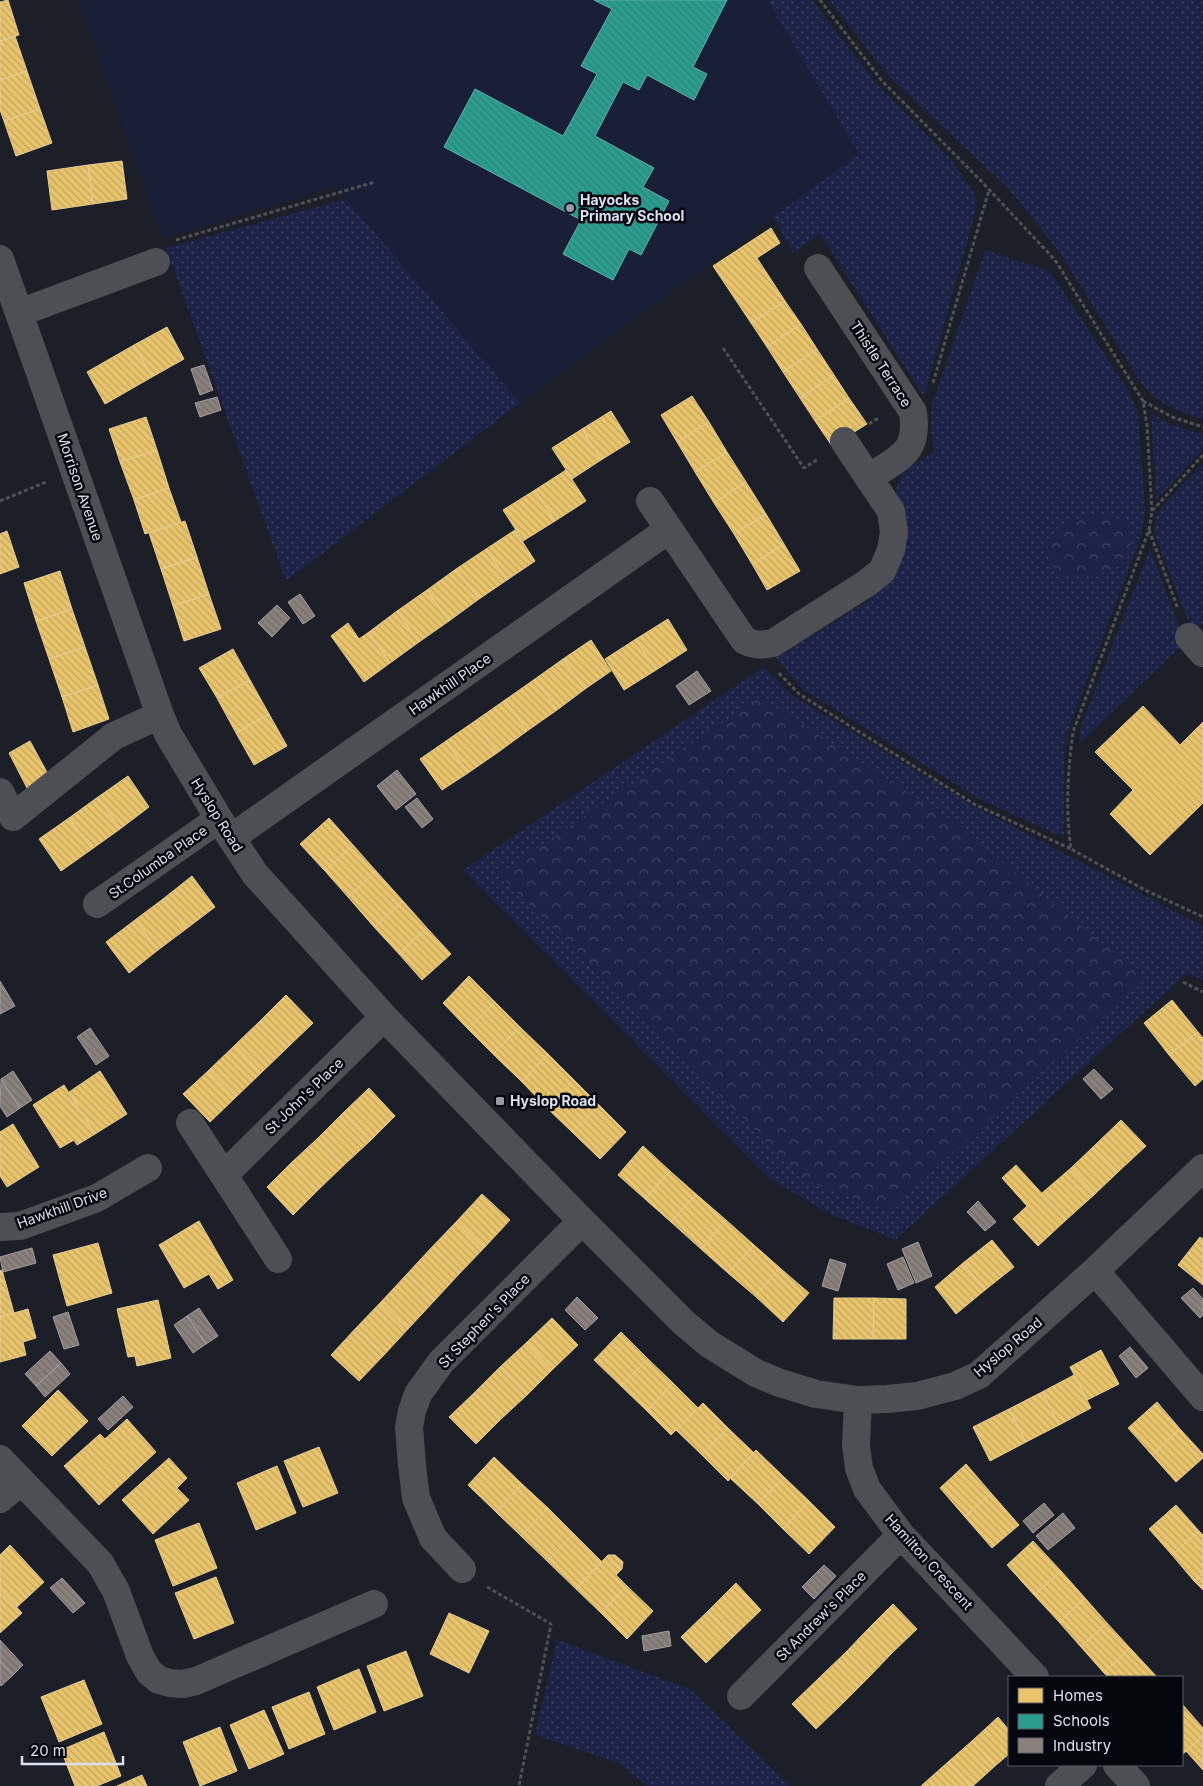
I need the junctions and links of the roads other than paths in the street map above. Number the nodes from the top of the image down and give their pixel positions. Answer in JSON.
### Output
{"nodes":[{"id":1,"x":0,"y":259,"type":"edge"},
{"id":2,"x":156,"y":262,"type":"dead end"},
{"id":3,"x":818,"y":268,"type":"dead end"},
{"id":4,"x":19,"y":313,"type":"junction"},
{"id":5,"x":844,"y":441,"type":"road end"},
{"id":6,"x":869,"y":478,"type":"junction"},
{"id":7,"x":650,"y":500,"type":"dead end"},
{"id":8,"x":668,"y":530,"type":"junction"},
{"id":9,"x":160,"y":715,"type":"junction"},
{"id":10,"x":0,"y":792,"type":"edge"},
{"id":11,"x":225,"y":829,"type":"junction"},
{"id":12,"x":97,"y":904,"type":"dead end"},
{"id":13,"x":384,"y":1017,"type":"junction"},
{"id":14,"x":190,"y":1122,"type":"dead end"},
{"id":15,"x":148,"y":1168,"type":"dead end"},
{"id":16,"x":1203,"y":1168,"type":"edge"},
{"id":17,"x":224,"y":1174,"type":"junction"},
{"id":18,"x":582,"y":1221,"type":"junction"},
{"id":19,"x":0,"y":1227,"type":"edge"},
{"id":20,"x":278,"y":1258,"type":"dead end"},
{"id":21,"x":1095,"y":1271,"type":"junction"},
{"id":22,"x":1203,"y":1397,"type":"edge"},
{"id":23,"x":858,"y":1400,"type":"junction"},
{"id":24,"x":0,"y":1460,"type":"edge"},
{"id":25,"x":10,"y":1490,"type":"edge"},
{"id":26,"x":901,"y":1535,"type":"junction"},
{"id":27,"x":462,"y":1569,"type":"road end"},
{"id":28,"x":374,"y":1604,"type":"dead end"},
{"id":29,"x":1034,"y":1676,"type":"edge"},
{"id":30,"x":741,"y":1696,"type":"dead end"},
{"id":31,"x":1082,"y":1766,"type":"edge"},
{"id":32,"x":1118,"y":1766,"type":"edge"},
{"id":33,"x":1059,"y":1786,"type":"edge"},
{"id":34,"x":1136,"y":1786,"type":"edge"}],
"edges":[{"from":1,"to":4,"type":"street","name":"Morrison Avenue"},
{"from":2,"to":4,"type":"street"},
{"from":3,"to":6,"type":"street","name":"Thistle Terrace"},
{"from":4,"to":9,"type":"street","name":"Morrison Avenue"},
{"from":5,"to":6,"type":"street"},
{"from":6,"to":8,"type":"street"},
{"from":7,"to":8,"type":"street"},
{"from":8,"to":11,"type":"street","name":"Hawkhill Place"},
{"from":9,"to":10,"type":"street"},
{"from":9,"to":11,"type":"street","name":"Hyslop Road"},
{"from":11,"to":12,"type":"street","name":"St.Columba Place"},
{"from":11,"to":13,"type":"street","name":"Hyslop Road"},
{"from":13,"to":17,"type":"street","name":"St John's Place"},
{"from":13,"to":18,"type":"street","name":"Hyslop Road"},
{"from":14,"to":17,"type":"street"},
{"from":15,"to":19,"type":"street","name":"Hawkhill Drive"},
{"from":16,"to":21,"type":"street","name":"Hyslop Road"},
{"from":17,"to":20,"type":"street"},
{"from":18,"to":23,"type":"street","name":"Hyslop Road"},
{"from":18,"to":27,"type":"street","name":"St Stephen's Place"},
{"from":21,"to":22,"type":"street"},
{"from":21,"to":23,"type":"street","name":"Hyslop Road"},
{"from":23,"to":26,"type":"street","name":"Hamilton Crescent"},
{"from":24,"to":25,"type":"street"},
{"from":25,"to":28,"type":"street"},
{"from":26,"to":29,"type":"street","name":"Hamilton Crescent"},
{"from":26,"to":30,"type":"street","name":"St Andrew's Place"},
{"from":31,"to":33,"type":"street"},
{"from":32,"to":34,"type":"street"}]}
